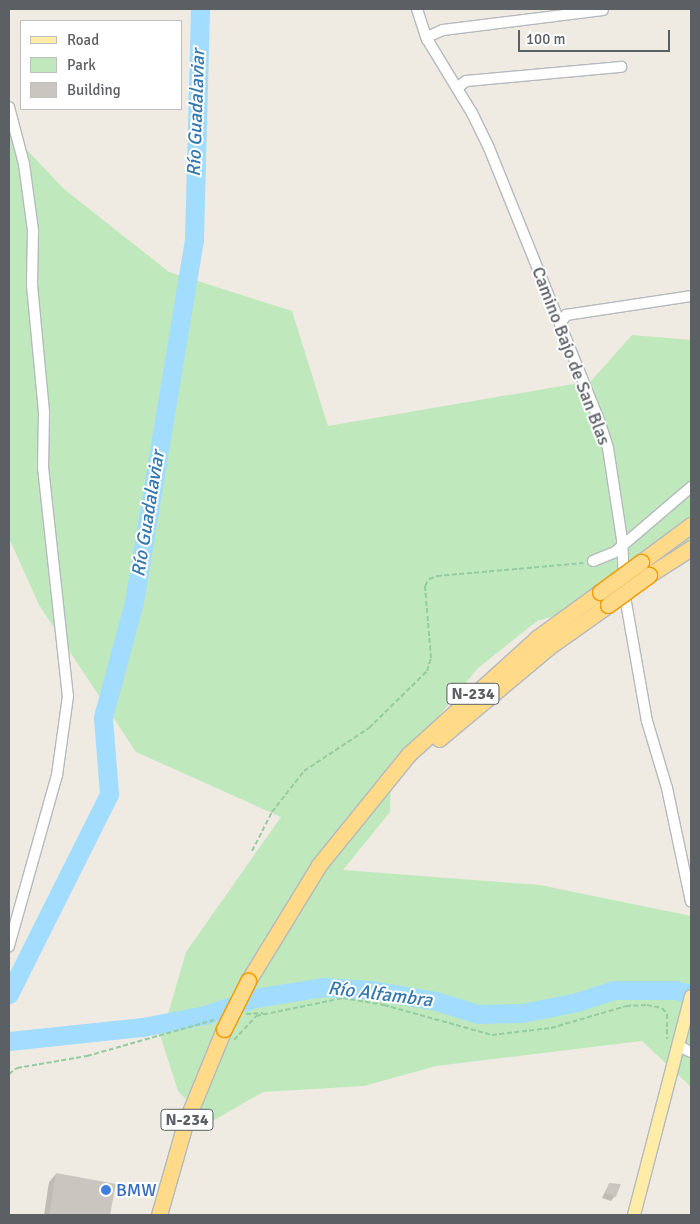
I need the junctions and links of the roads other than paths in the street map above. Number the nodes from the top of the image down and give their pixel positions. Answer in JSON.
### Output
{"nodes":[{"id":1,"x":417,"y":9,"type":"edge"},
{"id":2,"x":603,"y":10,"type":"edge"},
{"id":3,"x":427,"y":37,"type":"junction"},
{"id":4,"x":620,"y":67,"type":"dead end"},
{"id":5,"x":457,"y":88,"type":"junction"},
{"id":6,"x":9,"y":107,"type":"edge"},
{"id":7,"x":691,"y":296,"type":"edge"},
{"id":8,"x":560,"y":324,"type":"junction"},
{"id":9,"x":691,"y":487,"type":"edge"},
{"id":10,"x":691,"y":525,"type":"edge"},
{"id":11,"x":623,"y":546,"type":"junction"},
{"id":12,"x":689,"y":550,"type":"edge"},
{"id":13,"x":593,"y":561,"type":"road end"},
{"id":14,"x":604,"y":598,"type":"junction"},
{"id":15,"x":691,"y":902,"type":"edge"},
{"id":16,"x":9,"y":946,"type":"edge"},
{"id":17,"x":691,"y":996,"type":"edge"},
{"id":18,"x":679,"y":1046,"type":"junction"},
{"id":19,"x":691,"y":1052,"type":"edge"},
{"id":20,"x":159,"y":1215,"type":"edge"},
{"id":21,"x":634,"y":1215,"type":"edge"}],
"edges":[{"from":1,"to":3,"type":"street","name":"Camino Bajo de San Blas"},
{"from":2,"to":3,"type":"street"},
{"from":3,"to":5,"type":"street","name":"Camino Bajo de San Blas"},
{"from":4,"to":5,"type":"street"},
{"from":5,"to":8,"type":"street","name":"Camino Bajo de San Blas"},
{"from":6,"to":16,"type":"street"},
{"from":7,"to":8,"type":"street"},
{"from":8,"to":11,"type":"street","name":"Camino Bajo de San Blas"},
{"from":9,"to":11,"type":"street"},
{"from":10,"to":14,"type":"highway","number":"N-234","bridge":true},
{"from":11,"to":13,"type":"street"},
{"from":11,"to":15,"type":"street","name":"Camino Bajo de San Blas"},
{"from":12,"to":14,"type":"highway","number":"N-234","bridge":true},
{"from":14,"to":20,"type":"highway","number":"N-234","bridge":true},
{"from":17,"to":18,"type":"main road"},
{"from":18,"to":19,"type":"street"},
{"from":18,"to":21,"type":"main road"}]}
